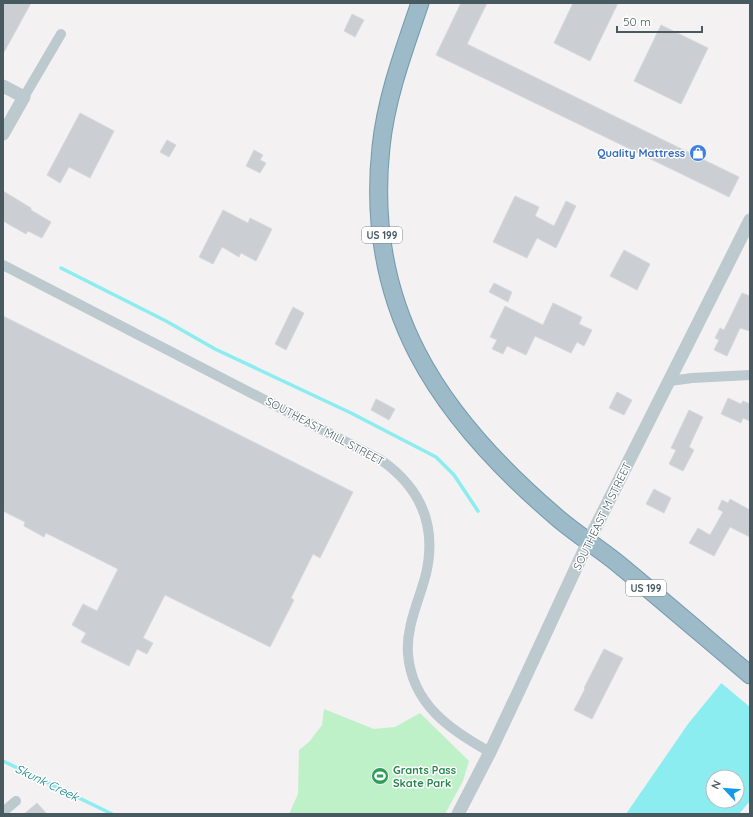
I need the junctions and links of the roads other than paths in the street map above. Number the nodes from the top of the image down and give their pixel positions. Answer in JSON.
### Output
{"nodes":[{"id":1,"x":420,"y":3,"type":"edge"},
{"id":2,"x":61,"y":34,"type":"dead end"},
{"id":3,"x":3,"y":86,"type":"edge"},
{"id":4,"x":24,"y":96,"type":"junction"},
{"id":5,"x":3,"y":134,"type":"edge"},
{"id":6,"x":750,"y":220,"type":"edge"},
{"id":7,"x":3,"y":265,"type":"edge"},
{"id":8,"x":750,"y":375,"type":"edge"},
{"id":9,"x":670,"y":381,"type":"junction"},
{"id":10,"x":588,"y":542,"type":"junction"},
{"id":11,"x":750,"y":675,"type":"edge"},
{"id":12,"x":490,"y":752,"type":"junction"},
{"id":13,"x":16,"y":801,"type":"dead end"},
{"id":14,"x":3,"y":812,"type":"edge"},
{"id":15,"x":458,"y":814,"type":"edge"}],
"edges":[{"from":1,"to":10,"type":"highway","number":"US 199"},
{"from":2,"to":4,"type":"street"},
{"from":3,"to":4,"type":"street"},
{"from":4,"to":5,"type":"street"},
{"from":6,"to":9,"type":"street","name":"SOUTHEAST M STREET"},
{"from":7,"to":12,"type":"street","name":"SOUTHEAST MILL STREET"},
{"from":8,"to":9,"type":"street"},
{"from":9,"to":10,"type":"street","name":"SOUTHEAST M STREET"},
{"from":10,"to":11,"type":"highway","number":"US 199"},
{"from":10,"to":12,"type":"street","name":"SOUTHEAST M STREET"},
{"from":12,"to":15,"type":"street","name":"SOUTHEAST M STREET"},
{"from":13,"to":14,"type":"street"}]}
